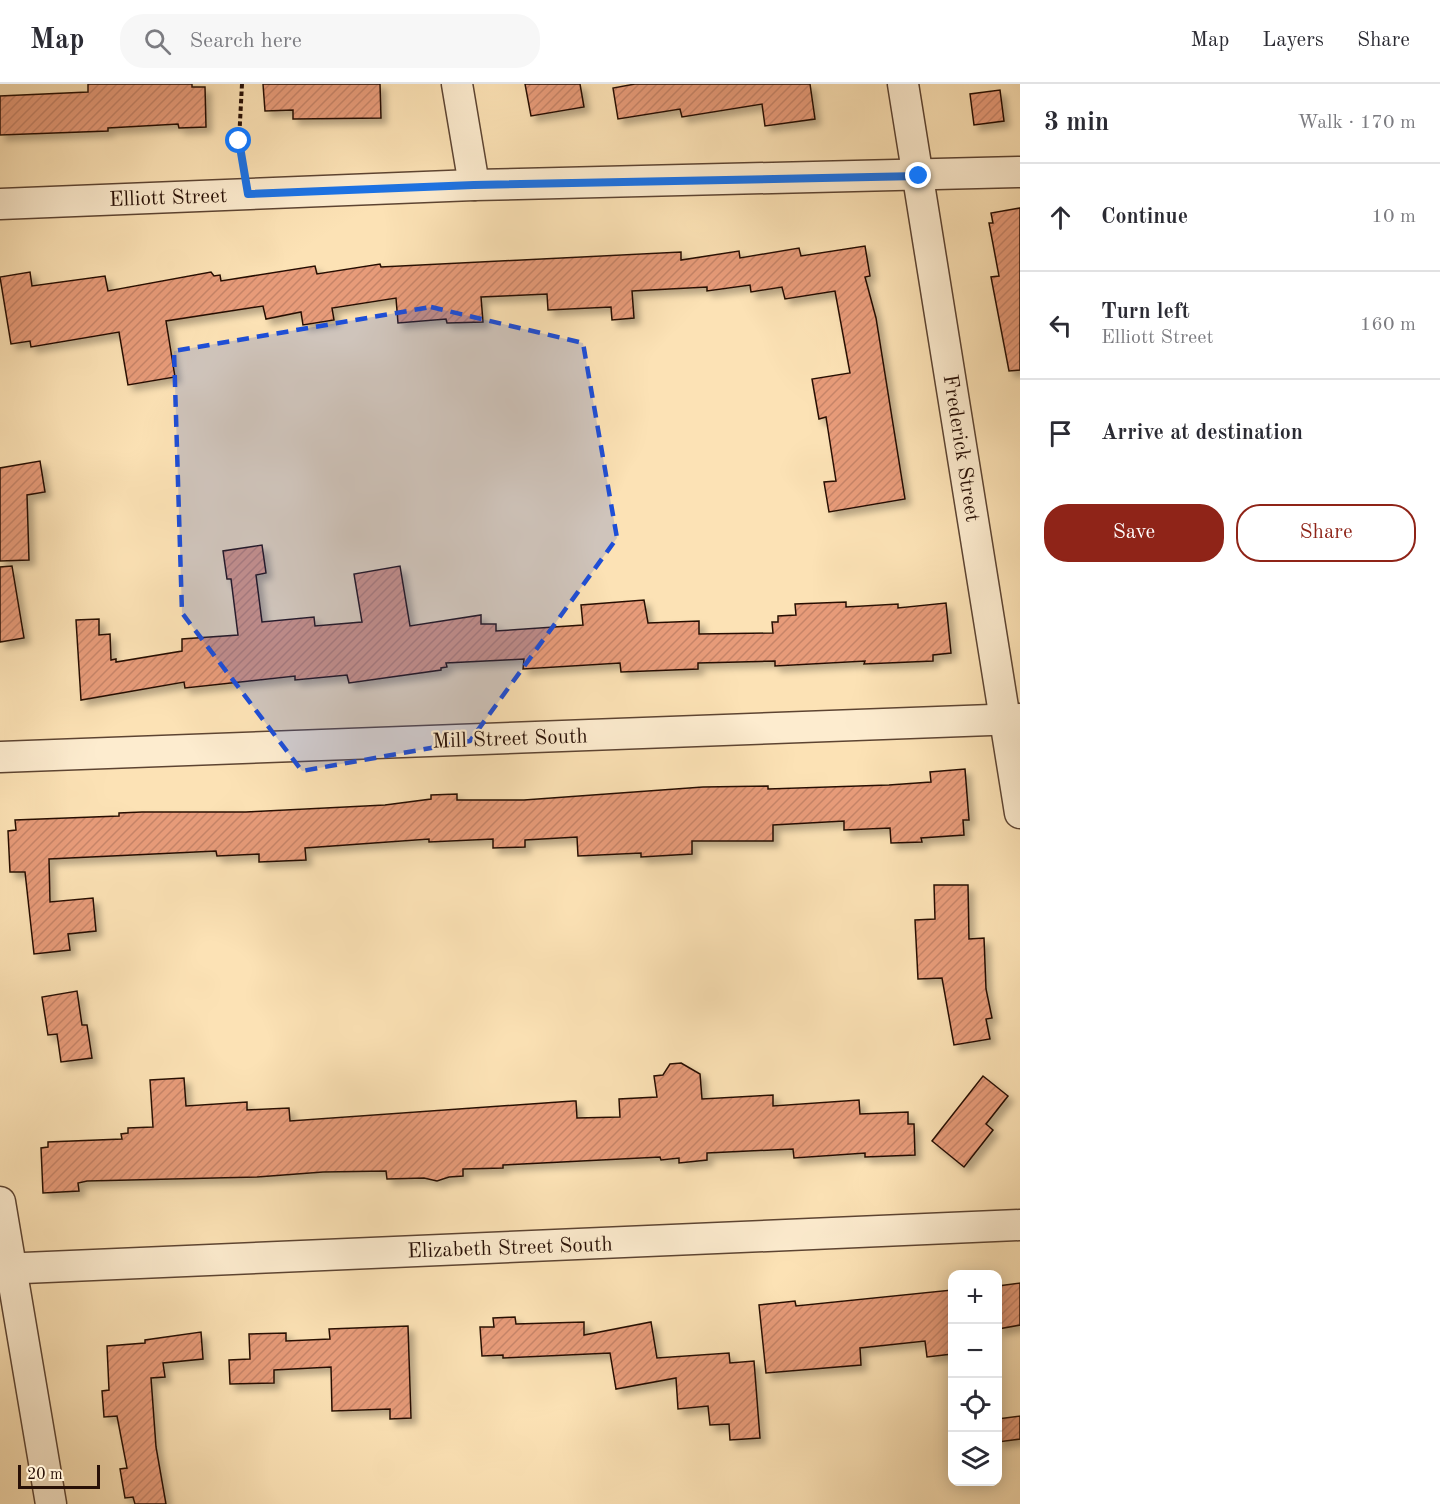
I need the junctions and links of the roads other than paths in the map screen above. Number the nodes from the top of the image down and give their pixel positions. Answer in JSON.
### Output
{"nodes":[{"id":1,"x":457,"y":84,"type":"edge"},
{"id":2,"x":903,"y":84,"type":"edge"},
{"id":3,"x":1020,"y":172,"type":"edge"},
{"id":4,"x":919,"y":176,"type":"junction"},
{"id":5,"x":474,"y":185,"type":"junction"},
{"id":6,"x":0,"y":204,"type":"edge"},
{"id":7,"x":1012,"y":719,"type":"edge"},
{"id":8,"x":0,"y":757,"type":"edge"},
{"id":9,"x":1020,"y":813,"type":"edge"},
{"id":10,"x":0,"y":1202,"type":"edge"},
{"id":11,"x":1020,"y":1225,"type":"edge"},
{"id":12,"x":5,"y":1268,"type":"edge"},
{"id":13,"x":51,"y":1504,"type":"edge"}],
"edges":[{"from":1,"to":5,"type":"street"},
{"from":2,"to":4,"type":"street","name":"Frederick Street"},
{"from":3,"to":4,"type":"street","name":"Elliott Street"},
{"from":4,"to":5,"type":"street","name":"Elliott Street"},
{"from":4,"to":7,"type":"street","name":"Frederick Street"},
{"from":5,"to":6,"type":"street","name":"Elliott Street"},
{"from":7,"to":8,"type":"street","name":"Mill Street South"},
{"from":7,"to":9,"type":"street","name":"Frederick Street"},
{"from":10,"to":12,"type":"street"},
{"from":11,"to":12,"type":"street","name":"Elizabeth Street South"},
{"from":12,"to":13,"type":"street"}]}
